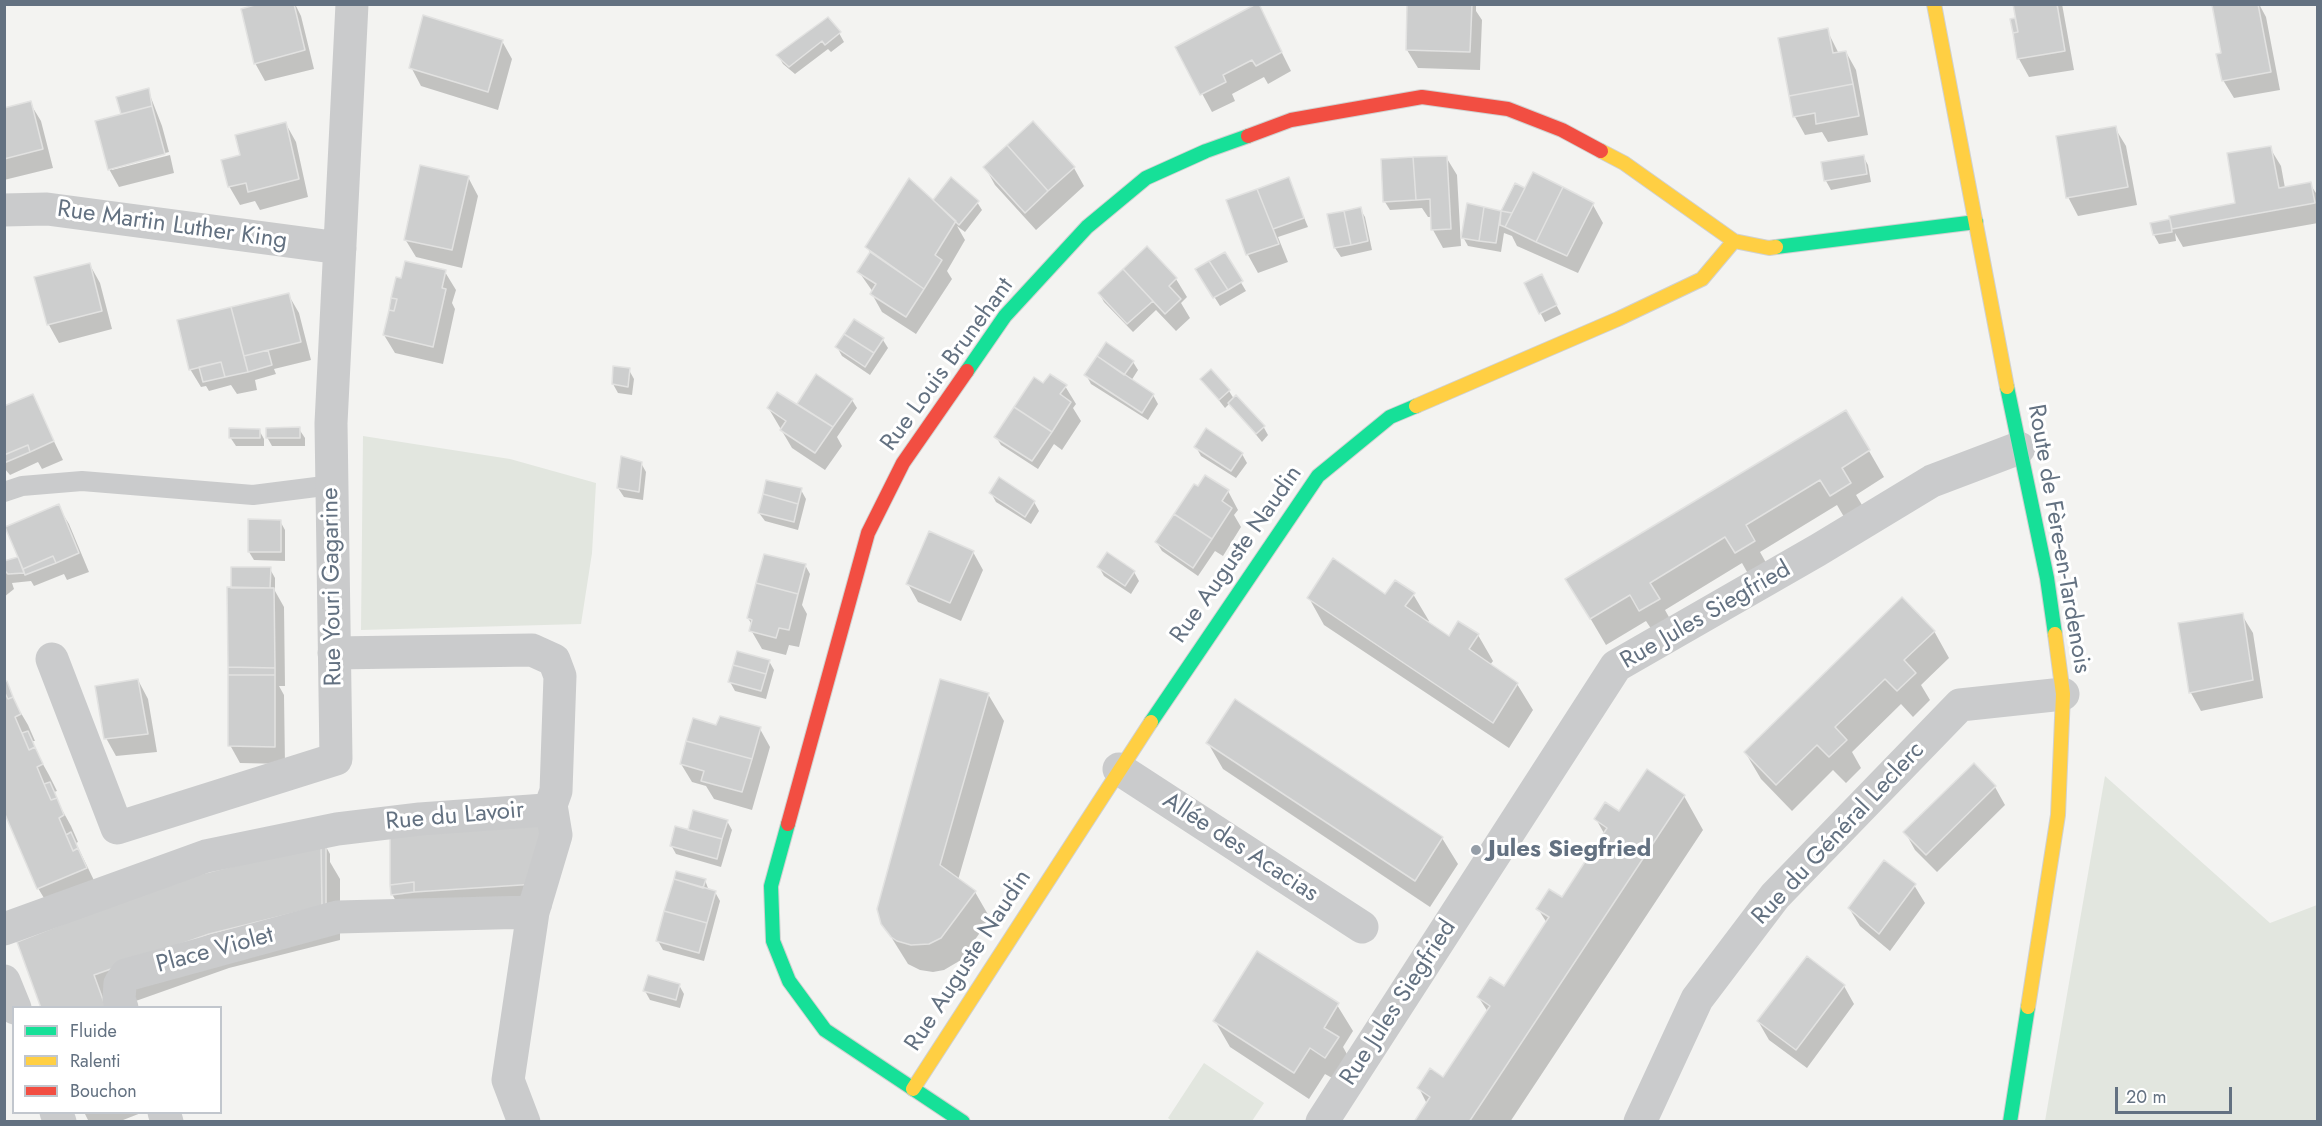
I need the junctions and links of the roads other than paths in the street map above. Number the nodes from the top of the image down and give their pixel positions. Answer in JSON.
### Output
{"nodes":[{"id":1,"x":352,"y":4,"type":"edge"},
{"id":2,"x":1934,"y":4,"type":"edge"},
{"id":3,"x":4,"y":210,"type":"edge"},
{"id":4,"x":1976,"y":222,"type":"junction"},
{"id":5,"x":1734,"y":241,"type":"junction"},
{"id":6,"x":340,"y":248,"type":"junction"},
{"id":7,"x":2019,"y":448,"type":"junction"},
{"id":8,"x":332,"y":485,"type":"junction"},
{"id":9,"x":4,"y":492,"type":"edge"},
{"id":10,"x":334,"y":653,"type":"junction"},
{"id":11,"x":52,"y":659,"type":"dead end"},
{"id":12,"x":2064,"y":694,"type":"junction"},
{"id":13,"x":1119,"y":769,"type":"junction"},
{"id":14,"x":548,"y":807,"type":"junction"},
{"id":15,"x":533,"y":912,"type":"junction"},
{"id":16,"x":1362,"y":927,"type":"dead end"},
{"id":17,"x":4,"y":929,"type":"edge"},
{"id":18,"x":4,"y":981,"type":"edge"},
{"id":19,"x":14,"y":1006,"type":"edge"},
{"id":20,"x":121,"y":1006,"type":"edge"},
{"id":21,"x":914,"y":1089,"type":"junction"},
{"id":22,"x":524,"y":1122,"type":"edge"},
{"id":23,"x":963,"y":1122,"type":"edge"},
{"id":24,"x":1322,"y":1122,"type":"edge"},
{"id":25,"x":1640,"y":1122,"type":"edge"},
{"id":26,"x":2010,"y":1122,"type":"edge"}],
"edges":[{"from":1,"to":6,"type":"street","name":"Rue Youri Gagarine"},
{"from":2,"to":4,"type":"street","name":"Route de Fère-en-Tardenois"},
{"from":3,"to":6,"type":"street","name":"Rue Martin Luther King"},
{"from":4,"to":5,"type":"street"},
{"from":4,"to":7,"type":"street","name":"Route de Fère-en-Tardenois"},
{"from":5,"to":13,"type":"street","name":"Rue Auguste Naudin"},
{"from":5,"to":21,"type":"street","name":"Rue Louis Brunehant"},
{"from":6,"to":8,"type":"street","name":"Rue Youri Gagarine"},
{"from":7,"to":12,"type":"street","name":"Route de Fère-en-Tardenois"},
{"from":7,"to":24,"type":"street","name":"Rue Jules Siegfried"},
{"from":8,"to":9,"type":"lane"},
{"from":8,"to":10,"type":"street","name":"Rue Youri Gagarine"},
{"from":10,"to":11,"type":"street","name":"Rue Youri Gagarine"},
{"from":10,"to":14,"type":"street","name":"Rue du Lavoir"},
{"from":12,"to":25,"type":"street","name":"Rue du Général Leclerc"},
{"from":12,"to":26,"type":"street","name":"Route de Fère-en-Tardenois"},
{"from":13,"to":16,"type":"street","name":"Allée des Acacias"},
{"from":13,"to":21,"type":"street","name":"Rue Auguste Naudin"},
{"from":14,"to":15,"type":"street"},
{"from":14,"to":17,"type":"street","name":"Rue du Lavoir"},
{"from":15,"to":20,"type":"street","name":"Place Violet"},
{"from":15,"to":22,"type":"street"},
{"from":18,"to":19,"type":"street"},
{"from":21,"to":23,"type":"street","name":"Rue Louis Brunehant"}]}
